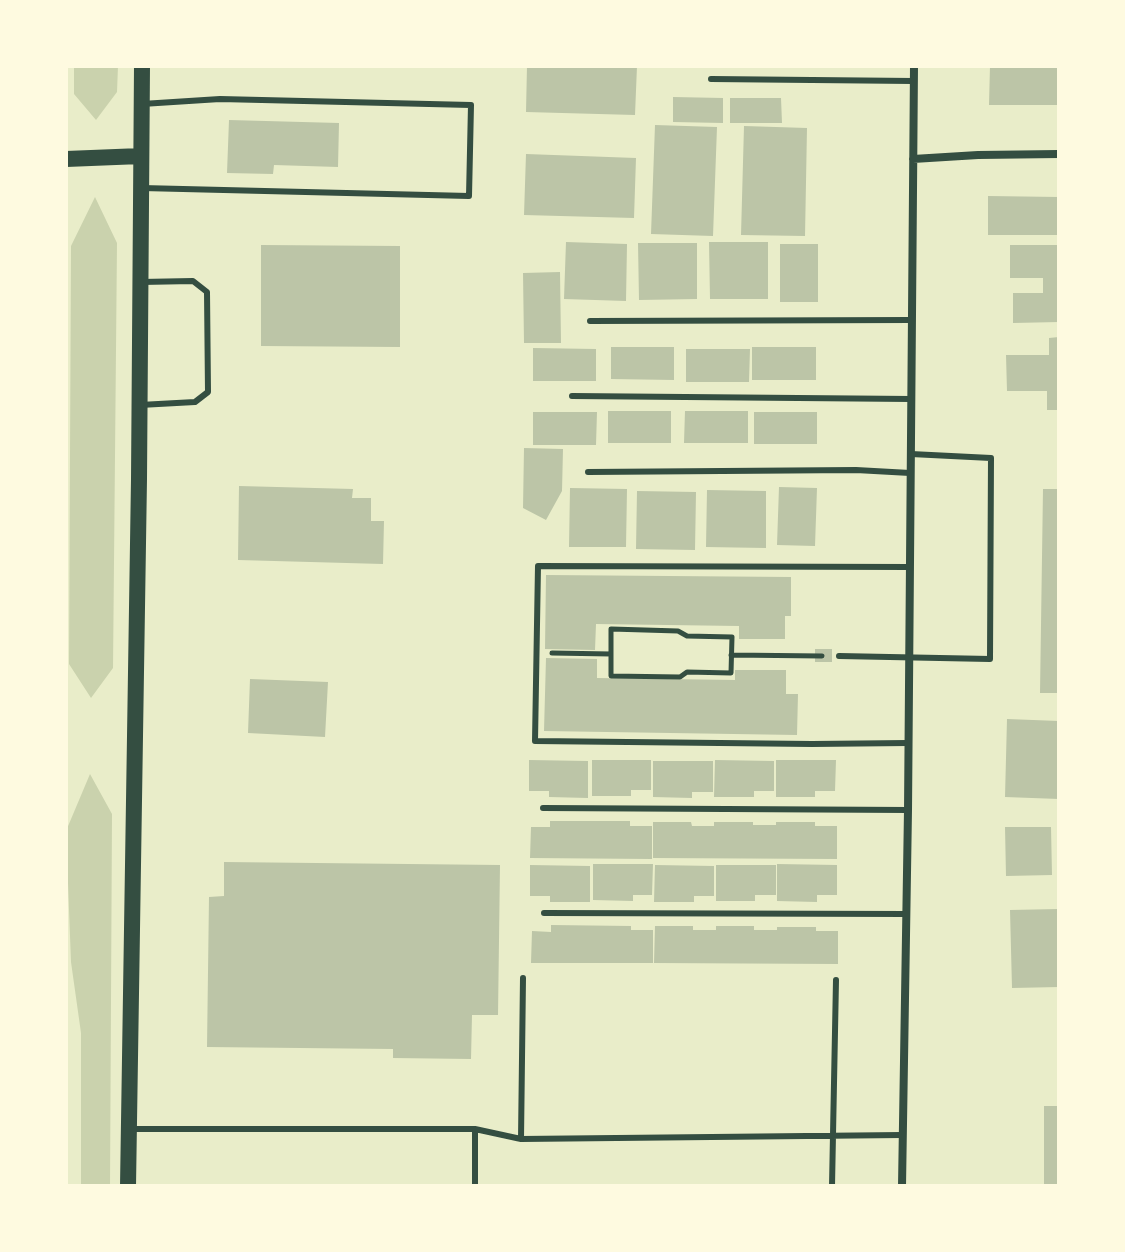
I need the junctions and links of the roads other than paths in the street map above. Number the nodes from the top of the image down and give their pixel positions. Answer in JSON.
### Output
{"nodes":[{"id":1,"x":142,"y":66,"type":"edge"},
{"id":2,"x":914,"y":66,"type":"edge"},
{"id":3,"x":711,"y":79,"type":"dead end"},
{"id":4,"x":913,"y":81,"type":"junction"},
{"id":5,"x":142,"y":104,"type":"junction"},
{"id":6,"x":1059,"y":154,"type":"edge"},
{"id":7,"x":141,"y":156,"type":"junction"},
{"id":8,"x":66,"y":159,"type":"edge"},
{"id":9,"x":913,"y":159,"type":"junction"},
{"id":10,"x":142,"y":188,"type":"junction"},
{"id":11,"x":141,"y":282,"type":"junction"},
{"id":12,"x":911,"y":320,"type":"junction"},
{"id":13,"x":590,"y":321,"type":"dead end"},
{"id":14,"x":572,"y":396,"type":"dead end"},
{"id":15,"x":911,"y":399,"type":"junction"},
{"id":16,"x":139,"y":405,"type":"junction"},
{"id":17,"x":911,"y":454,"type":"junction"},
{"id":18,"x":588,"y":472,"type":"dead end"},
{"id":19,"x":910,"y":473,"type":"junction"},
{"id":20,"x":910,"y":567,"type":"junction"},
{"id":21,"x":839,"y":656,"type":"road end"},
{"id":22,"x":909,"y":658,"type":"junction"},
{"id":23,"x":908,"y":743,"type":"junction"},
{"id":24,"x":543,"y":808,"type":"dead end"},
{"id":25,"x":908,"y":810,"type":"junction"},
{"id":26,"x":544,"y":913,"type":"dead end"},
{"id":27,"x":906,"y":914,"type":"junction"},
{"id":28,"x":523,"y":978,"type":"dead end"},
{"id":29,"x":836,"y":980,"type":"dead end"},
{"id":30,"x":128,"y":1129,"type":"junction"},
{"id":31,"x":475,"y":1129,"type":"junction"},
{"id":32,"x":902,"y":1135,"type":"junction"},
{"id":33,"x":833,"y":1136,"type":"junction"},
{"id":34,"x":521,"y":1139,"type":"junction"},
{"id":35,"x":128,"y":1186,"type":"edge"},
{"id":36,"x":475,"y":1186,"type":"edge"},
{"id":37,"x":832,"y":1186,"type":"edge"},
{"id":38,"x":902,"y":1186,"type":"edge"}],
"edges":[{"from":1,"to":5,"type":"main road"},
{"from":2,"to":4,"type":"street"},
{"from":3,"to":4,"type":"lane"},
{"from":4,"to":9,"type":"street"},
{"from":5,"to":7,"type":"main road"},
{"from":5,"to":10,"type":"lane"},
{"from":6,"to":9,"type":"street"},
{"from":7,"to":8,"type":"main road"},
{"from":7,"to":10,"type":"main road"},
{"from":9,"to":12,"type":"street"},
{"from":10,"to":11,"type":"main road"},
{"from":11,"to":16,"type":"main road"},
{"from":11,"to":16,"type":"lane"},
{"from":12,"to":13,"type":"lane"},
{"from":12,"to":15,"type":"street"},
{"from":14,"to":15,"type":"lane"},
{"from":15,"to":17,"type":"street"},
{"from":16,"to":30,"type":"main road"},
{"from":17,"to":19,"type":"street"},
{"from":17,"to":22,"type":"lane"},
{"from":18,"to":19,"type":"lane"},
{"from":19,"to":20,"type":"street"},
{"from":20,"to":22,"type":"street"},
{"from":20,"to":23,"type":"lane"},
{"from":21,"to":22,"type":"lane"},
{"from":22,"to":23,"type":"street"},
{"from":23,"to":25,"type":"street"},
{"from":24,"to":25,"type":"lane"},
{"from":25,"to":27,"type":"street"},
{"from":26,"to":27,"type":"lane"},
{"from":27,"to":32,"type":"street"},
{"from":28,"to":34,"type":"lane"},
{"from":29,"to":33,"type":"lane"},
{"from":30,"to":31,"type":"lane"},
{"from":30,"to":35,"type":"main road"},
{"from":31,"to":34,"type":"lane"},
{"from":31,"to":36,"type":"lane"},
{"from":32,"to":33,"type":"lane"},
{"from":32,"to":38,"type":"street"},
{"from":33,"to":34,"type":"lane"},
{"from":33,"to":37,"type":"lane"}]}
